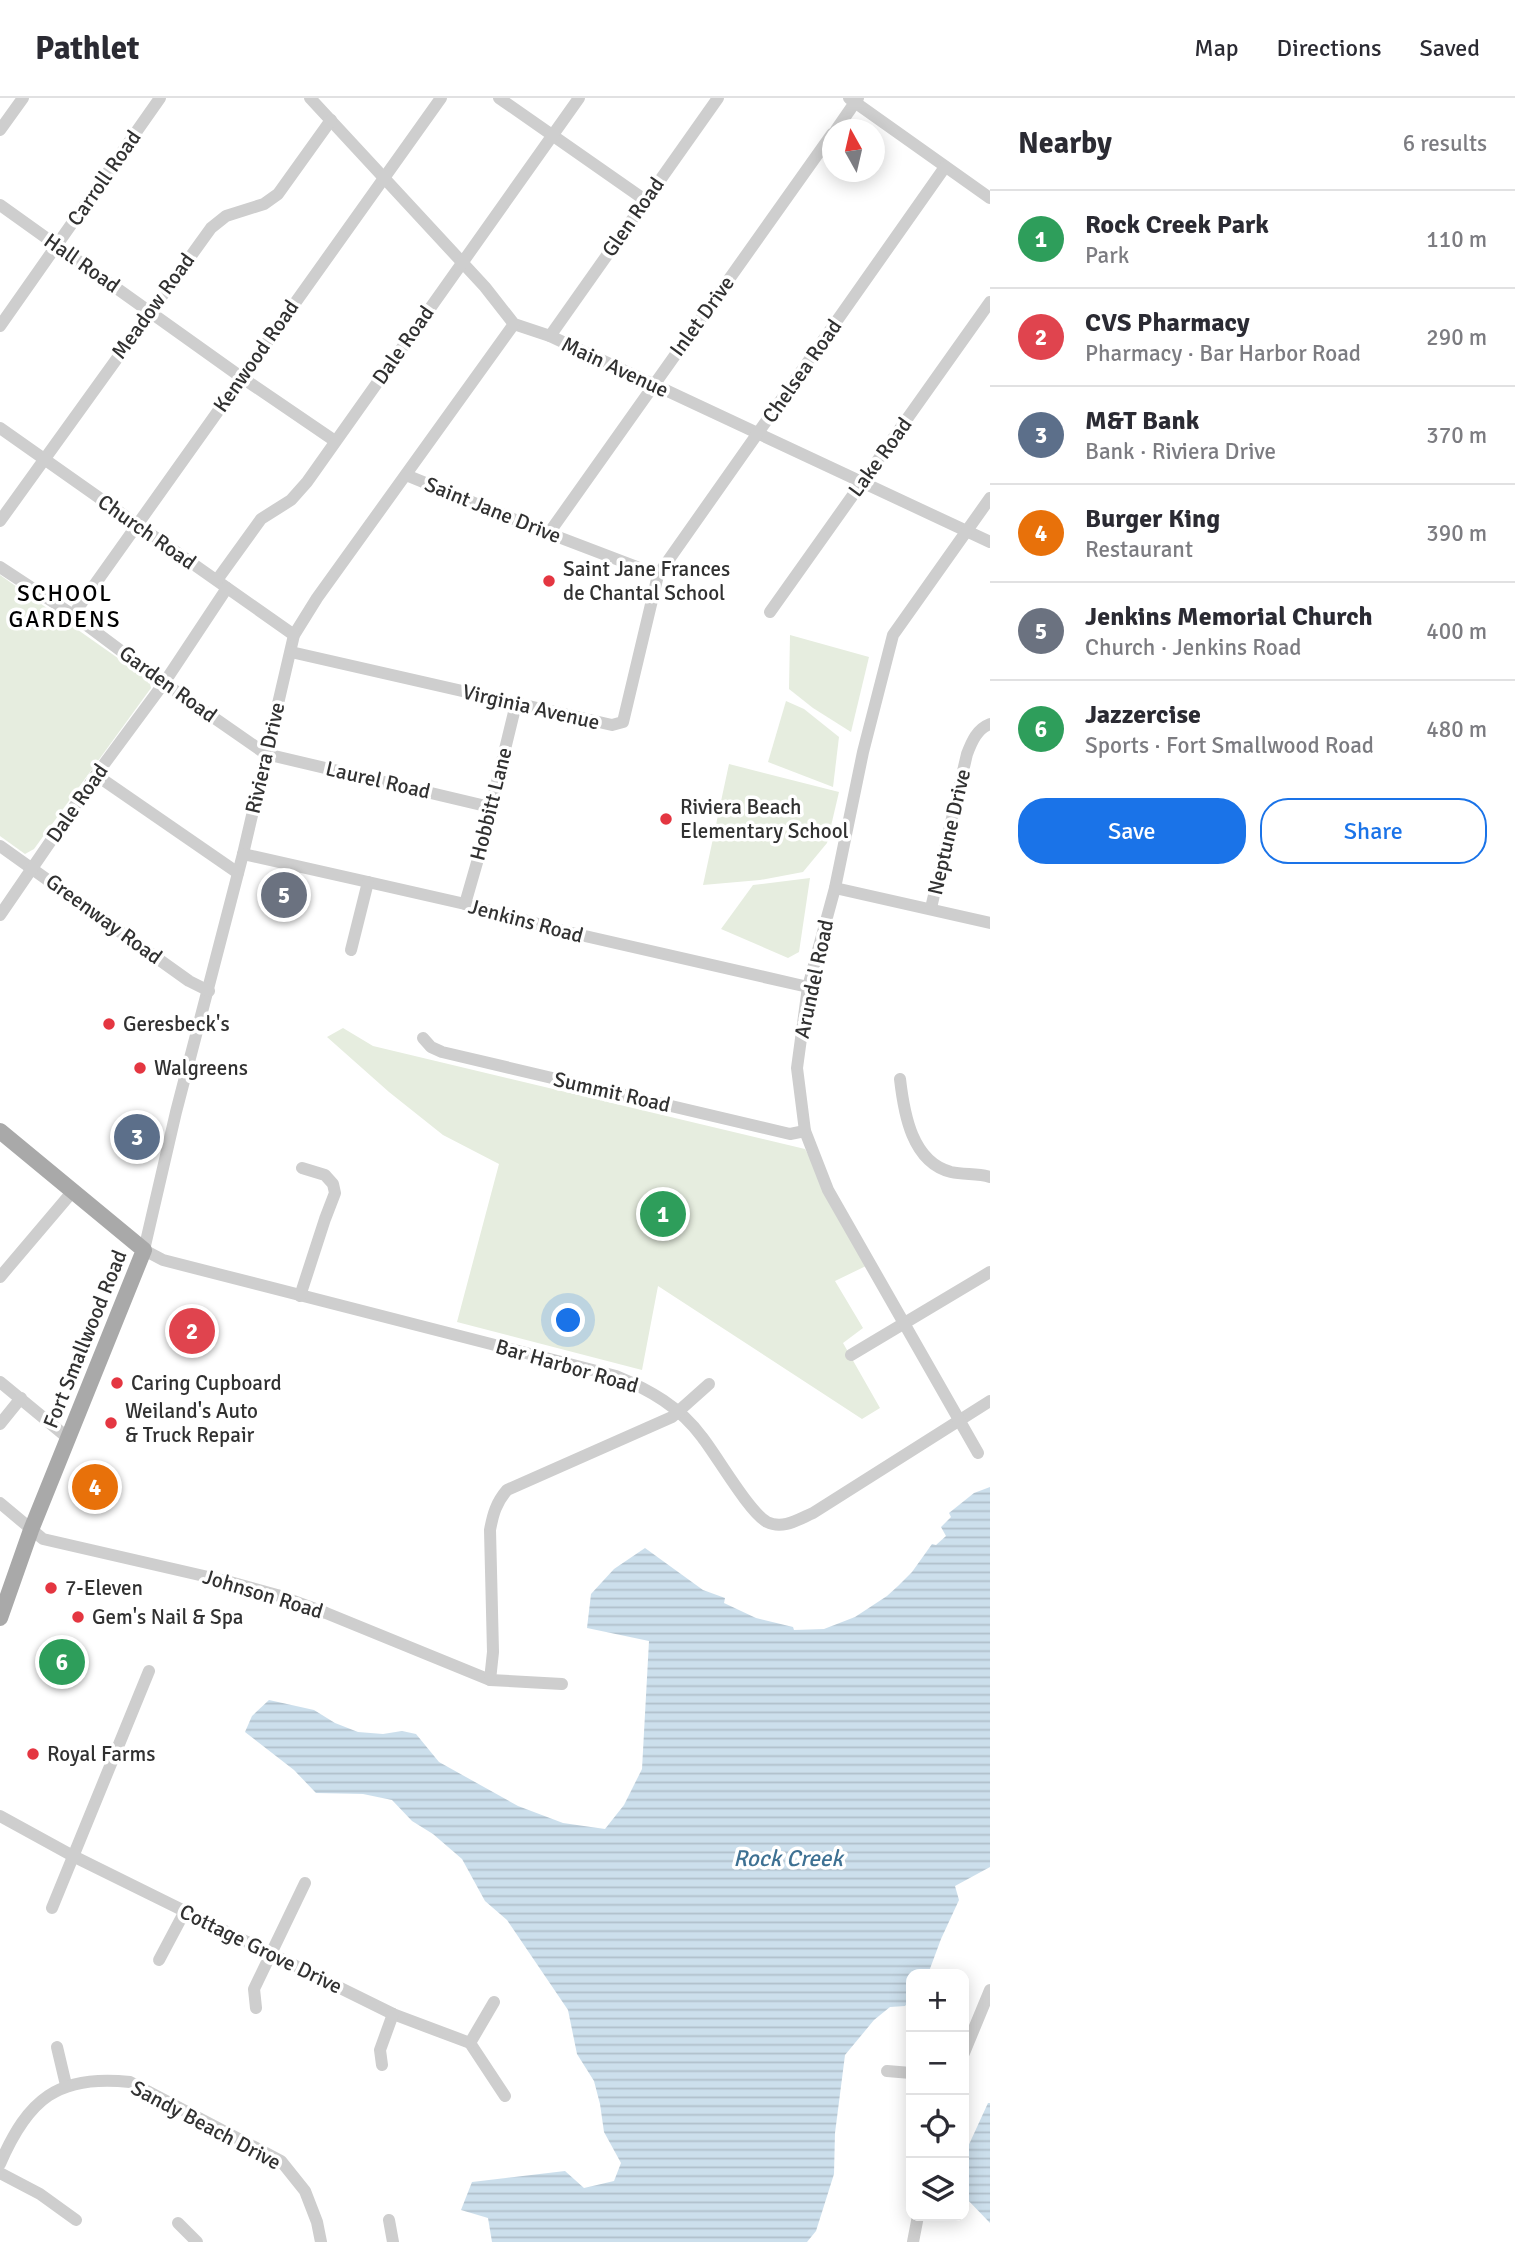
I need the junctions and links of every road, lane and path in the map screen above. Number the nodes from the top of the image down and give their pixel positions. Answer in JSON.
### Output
{"nodes":[{"id":1,"x":23,"y":98,"type":"edge"},
{"id":2,"x":160,"y":98,"type":"edge"},
{"id":3,"x":310,"y":98,"type":"edge"},
{"id":4,"x":441,"y":98,"type":"edge"},
{"id":5,"x":499,"y":98,"type":"edge"},
{"id":6,"x":579,"y":98,"type":"edge"},
{"id":7,"x":718,"y":98,"type":"edge"},
{"id":8,"x":854,"y":99,"type":"edge"},
{"id":9,"x":842,"y":119,"type":"edge"},
{"id":10,"x":331,"y":120,"type":"junction"},
{"id":11,"x":0,"y":130,"type":"edge"},
{"id":12,"x":552,"y":135,"type":"junction"},
{"id":13,"x":822,"y":148,"type":"edge"},
{"id":14,"x":945,"y":167,"type":"junction"},
{"id":15,"x":383,"y":177,"type":"junction"},
{"id":16,"x":990,"y":198,"type":"edge"},
{"id":17,"x":645,"y":200,"type":"junction"},
{"id":18,"x":0,"y":205,"type":"edge"},
{"id":19,"x":57,"y":245,"type":"junction"},
{"id":20,"x":462,"y":262,"type":"junction"},
{"id":21,"x":990,"y":302,"type":"edge"},
{"id":22,"x":149,"y":311,"type":"junction"},
{"id":23,"x":514,"y":324,"type":"junction"},
{"id":24,"x":0,"y":326,"type":"edge"},
{"id":25,"x":550,"y":336,"type":"junction"},
{"id":26,"x":242,"y":377,"type":"junction"},
{"id":27,"x":653,"y":385,"type":"junction"},
{"id":28,"x":0,"y":428,"type":"edge"},
{"id":29,"x":757,"y":435,"type":"junction"},
{"id":30,"x":335,"y":441,"type":"junction"},
{"id":31,"x":43,"y":459,"type":"junction"},
{"id":32,"x":406,"y":475,"type":"junction"},
{"id":33,"x":862,"y":482,"type":"junction"},
{"id":34,"x":990,"y":498,"type":"edge"},
{"id":35,"x":0,"y":521,"type":"edge"},
{"id":36,"x":137,"y":525,"type":"junction"},
{"id":37,"x":967,"y":531,"type":"junction"},
{"id":38,"x":549,"y":533,"type":"junction"},
{"id":39,"x":990,"y":542,"type":"edge"},
{"id":40,"x":0,"y":567,"type":"edge"},
{"id":41,"x":658,"y":575,"type":"junction"},
{"id":42,"x":222,"y":584,"type":"junction"},
{"id":43,"x":770,"y":612,"type":"dead end"},
{"id":44,"x":73,"y":615,"type":"junction"},
{"id":45,"x":294,"y":635,"type":"junction"},
{"id":46,"x":291,"y":652,"type":"junction"},
{"id":47,"x":164,"y":683,"type":"junction"},
{"id":48,"x":516,"y":704,"type":"junction"},
{"id":49,"x":990,"y":724,"type":"edge"},
{"id":50,"x":266,"y":754,"type":"junction"},
{"id":51,"x":96,"y":775,"type":"junction"},
{"id":52,"x":490,"y":807,"type":"junction"},
{"id":53,"x":0,"y":846,"type":"edge"},
{"id":54,"x":243,"y":854,"type":"junction"},
{"id":55,"x":32,"y":867,"type":"junction"},
{"id":56,"x":238,"y":873,"type":"junction"},
{"id":57,"x":368,"y":881,"type":"junction"},
{"id":58,"x":835,"y":888,"type":"junction"},
{"id":59,"x":464,"y":904,"type":"junction"},
{"id":60,"x":931,"y":908,"type":"junction"},
{"id":61,"x":0,"y":915,"type":"edge"},
{"id":62,"x":990,"y":923,"type":"edge"},
{"id":63,"x":351,"y":950,"type":"dead end"},
{"id":64,"x":808,"y":987,"type":"junction"},
{"id":65,"x":209,"y":991,"type":"junction"},
{"id":66,"x":423,"y":1038,"type":"dead end"},
{"id":67,"x":900,"y":1079,"type":"dead end"},
{"id":68,"x":0,"y":1131,"type":"edge"},
{"id":69,"x":805,"y":1131,"type":"junction"},
{"id":70,"x":302,"y":1168,"type":"dead end"},
{"id":71,"x":990,"y":1175,"type":"edge"},
{"id":72,"x":73,"y":1191,"type":"junction"},
{"id":73,"x":144,"y":1250,"type":"junction"},
{"id":74,"x":990,"y":1272,"type":"edge"},
{"id":75,"x":0,"y":1277,"type":"edge"},
{"id":76,"x":300,"y":1296,"type":"junction"},
{"id":77,"x":904,"y":1324,"type":"junction"},
{"id":78,"x":850,"y":1355,"type":"dead end"},
{"id":79,"x":0,"y":1382,"type":"edge"},
{"id":80,"x":709,"y":1384,"type":"dead end"},
{"id":81,"x":21,"y":1398,"type":"junction"},
{"id":82,"x":990,"y":1401,"type":"edge"},
{"id":83,"x":679,"y":1411,"type":"junction"},
{"id":84,"x":959,"y":1419,"type":"junction"},
{"id":85,"x":0,"y":1424,"type":"edge"},
{"id":86,"x":68,"y":1438,"type":"junction"},
{"id":87,"x":978,"y":1453,"type":"dead end"},
{"id":88,"x":0,"y":1503,"type":"edge"},
{"id":89,"x":31,"y":1530,"type":"junction"},
{"id":90,"x":0,"y":1618,"type":"edge"},
{"id":91,"x":149,"y":1671,"type":"dead end"},
{"id":92,"x":490,"y":1680,"type":"junction"},
{"id":93,"x":562,"y":1684,"type":"dead end"},
{"id":94,"x":0,"y":1816,"type":"edge"},
{"id":95,"x":73,"y":1856,"type":"junction"},
{"id":96,"x":305,"y":1883,"type":"dead end"},
{"id":97,"x":52,"y":1908,"type":"dead end"},
{"id":98,"x":185,"y":1911,"type":"junction"},
{"id":99,"x":271,"y":1953,"type":"junction"},
{"id":100,"x":159,"y":1961,"type":"dead end"},
{"id":101,"x":990,"y":1990,"type":"edge"},
{"id":102,"x":494,"y":2002,"type":"dead end"},
{"id":103,"x":256,"y":2008,"type":"dead end"},
{"id":104,"x":393,"y":2014,"type":"junction"},
{"id":105,"x":969,"y":2041,"type":"edge"},
{"id":106,"x":470,"y":2043,"type":"junction"},
{"id":107,"x":57,"y":2047,"type":"dead end"},
{"id":108,"x":382,"y":2065,"type":"dead end"},
{"id":109,"x":887,"y":2071,"type":"dead end"},
{"id":110,"x":906,"y":2073,"type":"edge"},
{"id":111,"x":66,"y":2085,"type":"junction"},
{"id":112,"x":505,"y":2096,"type":"dead end"},
{"id":113,"x":0,"y":2164,"type":"edge"},
{"id":114,"x":0,"y":2173,"type":"edge"},
{"id":115,"x":76,"y":2220,"type":"dead end"},
{"id":116,"x":389,"y":2220,"type":"dead end"},
{"id":117,"x":917,"y":2221,"type":"edge"},
{"id":118,"x":178,"y":2223,"type":"dead end"},
{"id":119,"x":197,"y":2242,"type":"edge"},
{"id":120,"x":321,"y":2242,"type":"edge"},
{"id":121,"x":393,"y":2242,"type":"edge"},
{"id":122,"x":913,"y":2242,"type":"edge"}],
"edges":[{"from":1,"to":11,"type":"street"},
{"from":2,"to":19,"type":"street","name":"Carroll Road"},
{"from":3,"to":10,"type":"street"},
{"from":4,"to":15,"type":"street","name":"Kenwood Road"},
{"from":5,"to":12,"type":"street"},
{"from":6,"to":12,"type":"street","name":"Dale Road"},
{"from":7,"to":17,"type":"street","name":"Glen Road"},
{"from":8,"to":9,"type":"street"},
{"from":8,"to":14,"type":"street"},
{"from":10,"to":15,"type":"street"},
{"from":10,"to":22,"type":"street","name":"Meadow Road"},
{"from":12,"to":17,"type":"street"},
{"from":12,"to":20,"type":"street","name":"Dale Road"},
{"from":13,"to":27,"type":"street","name":"Inlet Drive"},
{"from":14,"to":16,"type":"street"},
{"from":14,"to":29,"type":"street","name":"Chelsea Road"},
{"from":15,"to":20,"type":"street"},
{"from":15,"to":26,"type":"street","name":"Kenwood Road"},
{"from":17,"to":25,"type":"street","name":"Glen Road"},
{"from":18,"to":19,"type":"street","name":"Hall Road"},
{"from":19,"to":22,"type":"street","name":"Hall Road"},
{"from":19,"to":24,"type":"street","name":"Carroll Road"},
{"from":20,"to":23,"type":"street"},
{"from":20,"to":30,"type":"street","name":"Dale Road"},
{"from":21,"to":33,"type":"street","name":"Lake Road"},
{"from":22,"to":26,"type":"street","name":"Hall Road"},
{"from":22,"to":31,"type":"street","name":"Meadow Road"},
{"from":23,"to":25,"type":"street","name":"Main Avenue"},
{"from":23,"to":32,"type":"street","name":"Riviera Drive"},
{"from":25,"to":27,"type":"street","name":"Main Avenue"},
{"from":26,"to":30,"type":"street","name":"Hall Road"},
{"from":26,"to":36,"type":"street","name":"Kenwood Road"},
{"from":27,"to":29,"type":"street","name":"Main Avenue"},
{"from":27,"to":38,"type":"street","name":"Inlet Drive"},
{"from":28,"to":31,"type":"street","name":"Church Road"},
{"from":29,"to":33,"type":"street","name":"Main Avenue"},
{"from":29,"to":41,"type":"street","name":"Chelsea Road"},
{"from":30,"to":42,"type":"street","name":"Dale Road"},
{"from":31,"to":35,"type":"street","name":"Meadow Road"},
{"from":31,"to":36,"type":"street","name":"Church Road"},
{"from":32,"to":38,"type":"street","name":"Saint Jane Drive"},
{"from":32,"to":45,"type":"street","name":"Riviera Drive"},
{"from":33,"to":37,"type":"street","name":"Main Avenue"},
{"from":33,"to":43,"type":"street","name":"Lake Road"},
{"from":34,"to":37,"type":"street","name":"Arundel Road"},
{"from":36,"to":42,"type":"street","name":"Church Road"},
{"from":36,"to":44,"type":"street","name":"Kenwood Road"},
{"from":37,"to":39,"type":"street","name":"Main Avenue"},
{"from":37,"to":58,"type":"street","name":"Arundel Road"},
{"from":38,"to":41,"type":"street","name":"Saint Jane Drive"},
{"from":40,"to":44,"type":"street","name":"Garden Road"},
{"from":41,"to":48,"type":"street","name":"Virginia Avenue"},
{"from":42,"to":45,"type":"street","name":"Church Road"},
{"from":42,"to":47,"type":"street","name":"Dale Road"},
{"from":44,"to":47,"type":"street","name":"Garden Road"},
{"from":45,"to":46,"type":"street","name":"Riviera Drive"},
{"from":46,"to":48,"type":"street","name":"Virginia Avenue"},
{"from":46,"to":50,"type":"street","name":"Riviera Drive"},
{"from":47,"to":50,"type":"street","name":"Garden Road"},
{"from":47,"to":51,"type":"street","name":"Dale Road"},
{"from":48,"to":52,"type":"street","name":"Hobbitt Lane"},
{"from":49,"to":60,"type":"street","name":"Neptune Drive"},
{"from":50,"to":52,"type":"street","name":"Laurel Road"},
{"from":50,"to":54,"type":"street","name":"Riviera Drive"},
{"from":51,"to":55,"type":"street","name":"Dale Road"},
{"from":51,"to":56,"type":"street"},
{"from":52,"to":59,"type":"street","name":"Hobbitt Lane"},
{"from":53,"to":55,"type":"street","name":"Greenway Road"},
{"from":54,"to":56,"type":"street","name":"Riviera Drive"},
{"from":54,"to":57,"type":"street","name":"Jenkins Road"},
{"from":55,"to":61,"type":"street","name":"Dale Road"},
{"from":55,"to":65,"type":"street","name":"Greenway Road"},
{"from":56,"to":65,"type":"street","name":"Riviera Drive"},
{"from":57,"to":59,"type":"street","name":"Jenkins Road"},
{"from":57,"to":63,"type":"street"},
{"from":58,"to":60,"type":"street"},
{"from":58,"to":64,"type":"street","name":"Arundel Road"},
{"from":59,"to":64,"type":"street","name":"Jenkins Road"},
{"from":60,"to":62,"type":"street"},
{"from":64,"to":69,"type":"street","name":"Arundel Road"},
{"from":65,"to":73,"type":"street","name":"Riviera Drive"},
{"from":66,"to":69,"type":"street","name":"Summit Road"},
{"from":67,"to":71,"type":"street"},
{"from":68,"to":72,"type":"main road","name":"Fort Smallwood Road"},
{"from":69,"to":77,"type":"street","name":"Arundel Road"},
{"from":70,"to":76,"type":"street"},
{"from":72,"to":73,"type":"main road","name":"Fort Smallwood Road"},
{"from":72,"to":75,"type":"street"},
{"from":73,"to":76,"type":"street","name":"Bar Harbor Road"},
{"from":73,"to":86,"type":"main road","name":"Fort Smallwood Road"},
{"from":74,"to":77,"type":"street"},
{"from":76,"to":83,"type":"street","name":"Bar Harbor Road"},
{"from":77,"to":78,"type":"street"},
{"from":77,"to":84,"type":"street","name":"Arundel Road"},
{"from":79,"to":81,"type":"street"},
{"from":80,"to":83,"type":"street"},
{"from":81,"to":85,"type":"street"},
{"from":81,"to":86,"type":"street"},
{"from":82,"to":84,"type":"street","name":"Bar Harbor Road"},
{"from":83,"to":84,"type":"street","name":"Bar Harbor Road"},
{"from":83,"to":92,"type":"street"},
{"from":84,"to":87,"type":"street","name":"Arundel Road"},
{"from":86,"to":89,"type":"main road","name":"Fort Smallwood Road"},
{"from":88,"to":89,"type":"street","name":"Johnson Road"},
{"from":89,"to":90,"type":"main road","name":"Fort Smallwood Road"},
{"from":89,"to":92,"type":"street","name":"Johnson Road"},
{"from":91,"to":95,"type":"street"},
{"from":92,"to":93,"type":"street","name":"Johnson Road"},
{"from":94,"to":95,"type":"street","name":"Cottage Grove Drive"},
{"from":95,"to":97,"type":"street"},
{"from":95,"to":98,"type":"street","name":"Cottage Grove Drive"},
{"from":96,"to":99,"type":"street"},
{"from":98,"to":99,"type":"street","name":"Cottage Grove Drive"},
{"from":98,"to":100,"type":"street"},
{"from":99,"to":103,"type":"street"},
{"from":99,"to":104,"type":"street","name":"Cottage Grove Drive"},
{"from":101,"to":105,"type":"street"},
{"from":102,"to":106,"type":"street"},
{"from":104,"to":106,"type":"street","name":"Cottage Grove Drive"},
{"from":104,"to":108,"type":"street"},
{"from":106,"to":112,"type":"street"},
{"from":107,"to":111,"type":"street"},
{"from":109,"to":110,"type":"street"},
{"from":111,"to":113,"type":"street","name":"Sandy Beach Drive"},
{"from":111,"to":120,"type":"street","name":"Sandy Beach Drive"},
{"from":114,"to":115,"type":"street"},
{"from":116,"to":121,"type":"street"},
{"from":117,"to":122,"type":"street"},
{"from":118,"to":119,"type":"street"}]}
